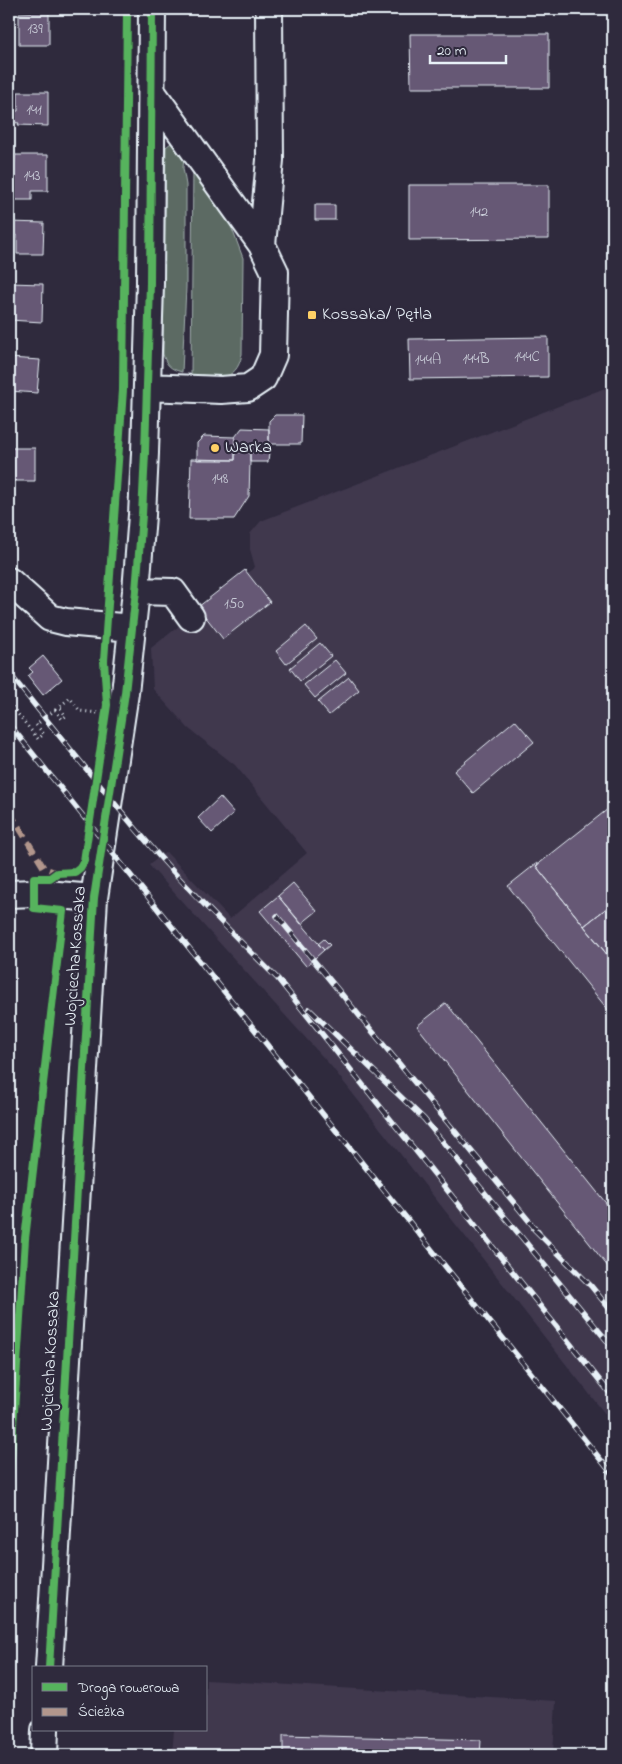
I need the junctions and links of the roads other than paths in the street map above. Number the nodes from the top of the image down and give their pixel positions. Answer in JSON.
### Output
{"nodes":[{"id":1,"x":152,"y":9,"type":"edge"},
{"id":2,"x":269,"y":9,"type":"edge"},
{"id":3,"x":152,"y":92,"type":"junction"},
{"id":4,"x":262,"y":245,"type":"junction"},
{"id":5,"x":148,"y":387,"type":"junction"},
{"id":6,"x":9,"y":581,"type":"edge"},
{"id":7,"x":136,"y":591,"type":"junction"},
{"id":8,"x":191,"y":617,"type":"dead end"},
{"id":9,"x":132,"y":628,"type":"junction"},
{"id":10,"x":9,"y":894,"type":"edge"},
{"id":11,"x":94,"y":898,"type":"junction"},
{"id":12,"x":49,"y":1666,"type":"edge"},
{"id":13,"x":45,"y":1732,"type":"edge"},
{"id":14,"x":44,"y":1755,"type":"edge"}],
"edges":[{"from":1,"to":3,"type":"street","name":"Wojciecha Kossaka"},
{"from":2,"to":4,"type":"street"},
{"from":3,"to":4,"type":"street"},
{"from":3,"to":5,"type":"street","name":"Wojciecha Kossaka"},
{"from":4,"to":5,"type":"street"},
{"from":5,"to":7,"type":"street","name":"Wojciecha Kossaka"},
{"from":6,"to":9,"type":"street"},
{"from":7,"to":8,"type":"street"},
{"from":7,"to":9,"type":"street","name":"Wojciecha Kossaka"},
{"from":9,"to":11,"type":"street","name":"Wojciecha Kossaka"},
{"from":10,"to":11,"type":"street"},
{"from":11,"to":12,"type":"street","name":"Wojciecha Kossaka"},
{"from":13,"to":14,"type":"street"}]}
